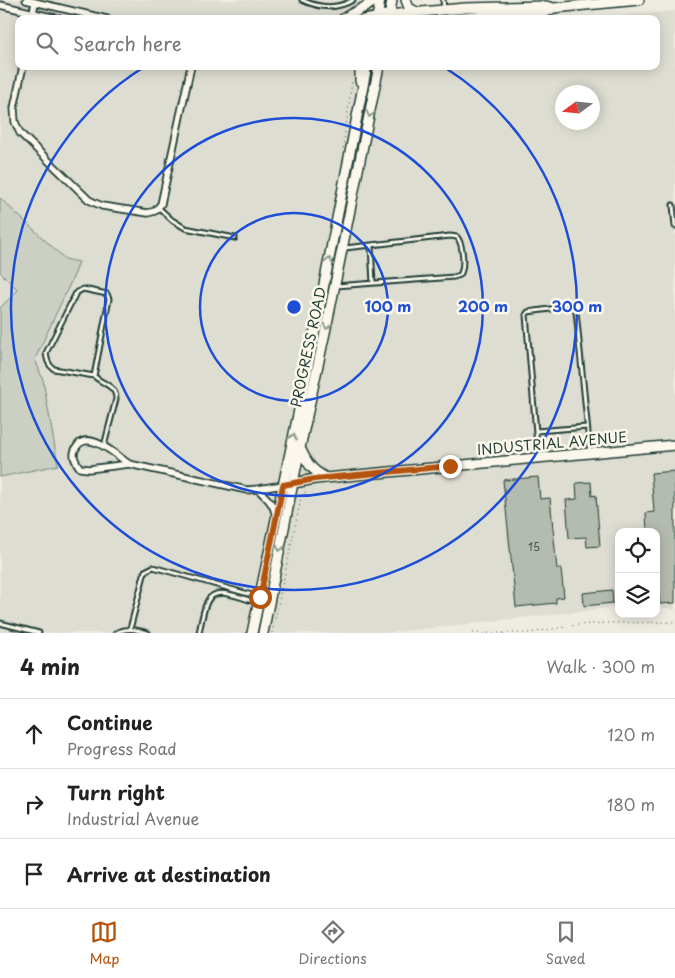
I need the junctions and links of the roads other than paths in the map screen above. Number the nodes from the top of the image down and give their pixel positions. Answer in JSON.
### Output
{"nodes":[{"id":1,"x":26,"y":0,"type":"edge"},
{"id":2,"x":302,"y":0,"type":"edge"},
{"id":3,"x":353,"y":0,"type":"edge"},
{"id":4,"x":375,"y":0,"type":"edge"},
{"id":5,"x":380,"y":0,"type":"edge"},
{"id":6,"x":392,"y":0,"type":"edge"},
{"id":7,"x":406,"y":0,"type":"edge"},
{"id":8,"x":443,"y":0,"type":"edge"},
{"id":9,"x":639,"y":0,"type":"edge"},
{"id":10,"x":35,"y":2,"type":"junction"},
{"id":11,"x":491,"y":4,"type":"edge"},
{"id":12,"x":0,"y":6,"type":"edge"},
{"id":13,"x":554,"y":8,"type":"junction"},
{"id":14,"x":444,"y":10,"type":"junction"},
{"id":15,"x":417,"y":12,"type":"junction"},
{"id":16,"x":29,"y":15,"type":"edge"},
{"id":17,"x":32,"y":15,"type":"edge"},
{"id":18,"x":90,"y":15,"type":"edge"},
{"id":19,"x":348,"y":15,"type":"edge"},
{"id":20,"x":378,"y":15,"type":"edge"},
{"id":21,"x":389,"y":15,"type":"edge"},
{"id":22,"x":400,"y":15,"type":"edge"},
{"id":23,"x":504,"y":15,"type":"edge"},
{"id":24,"x":22,"y":70,"type":"edge"},
{"id":25,"x":190,"y":70,"type":"edge"},
{"id":26,"x":360,"y":70,"type":"edge"},
{"id":27,"x":366,"y":70,"type":"edge"},
{"id":28,"x":378,"y":70,"type":"edge"},
{"id":29,"x":361,"y":94,"type":"junction"},
{"id":30,"x":673,"y":205,"type":"dead end"},
{"id":31,"x":158,"y":207,"type":"junction"},
{"id":32,"x":675,"y":226,"type":"edge"},
{"id":33,"x":235,"y":238,"type":"dead end"},
{"id":34,"x":371,"y":246,"type":"junction"},
{"id":35,"x":342,"y":248,"type":"junction"},
{"id":36,"x":373,"y":283,"type":"junction"},
{"id":37,"x":335,"y":286,"type":"junction"},
{"id":38,"x":94,"y":376,"type":"junction"},
{"id":39,"x":587,"y":427,"type":"junction"},
{"id":40,"x":536,"y":431,"type":"junction"},
{"id":41,"x":675,"y":445,"type":"edge"},
{"id":42,"x":104,"y":446,"type":"junction"},
{"id":43,"x":300,"y":448,"type":"junction"},
{"id":44,"x":590,"y":453,"type":"junction"},
{"id":45,"x":538,"y":458,"type":"junction"},
{"id":46,"x":128,"y":464,"type":"junction"},
{"id":47,"x":326,"y":478,"type":"junction"},
{"id":48,"x":294,"y":483,"type":"junction"},
{"id":49,"x":283,"y":485,"type":"junction"},
{"id":50,"x":258,"y":490,"type":"junction"},
{"id":51,"x":276,"y":519,"type":"junction"},
{"id":52,"x":259,"y":600,"type":"junction"},
{"id":53,"x":0,"y":623,"type":"edge"},
{"id":54,"x":130,"y":629,"type":"junction"},
{"id":55,"x":39,"y":633,"type":"edge"},
{"id":56,"x":116,"y":633,"type":"edge"},
{"id":57,"x":148,"y":633,"type":"edge"},
{"id":58,"x":199,"y":633,"type":"edge"},
{"id":59,"x":252,"y":633,"type":"edge"},
{"id":60,"x":263,"y":633,"type":"edge"}],
"edges":[{"from":1,"to":10,"type":"street"},
{"from":2,"to":3,"type":"lane"},
{"from":4,"to":19,"type":"main road"},
{"from":5,"to":20,"type":"main road"},
{"from":6,"to":21,"type":"main road"},
{"from":7,"to":15,"type":"main road"},
{"from":8,"to":14,"type":"lane"},
{"from":9,"to":13,"type":"main road"},
{"from":10,"to":17,"type":"street"},
{"from":10,"to":18,"type":"street"},
{"from":11,"to":13,"type":"main road"},
{"from":11,"to":14,"type":"main road"},
{"from":12,"to":16,"type":"street"},
{"from":13,"to":23,"type":"main road"},
{"from":14,"to":15,"type":"main road"},
{"from":15,"to":22,"type":"main road"},
{"from":24,"to":31,"type":"street"},
{"from":25,"to":31,"type":"street"},
{"from":26,"to":29,"type":"main road"},
{"from":27,"to":29,"type":"main road","name":"PROGRESS ROAD"},
{"from":28,"to":35,"type":"main road","name":"PROGRESS ROAD","one_way":true},
{"from":49,"to":29,"type":"main road","name":"PROGRESS ROAD","one_way":true},
{"from":30,"to":32,"type":"lane"},
{"from":31,"to":33,"type":"lane"},
{"from":34,"to":35,"type":"lane"},
{"from":34,"to":36,"type":"lane"},
{"from":34,"to":36,"type":"lane"},
{"from":35,"to":37,"type":"main road","name":"PROGRESS ROAD"},
{"from":36,"to":37,"type":"lane"},
{"from":37,"to":43,"type":"main road","name":"PROGRESS ROAD","one_way":true},
{"from":38,"to":38,"type":"lane"},
{"from":38,"to":42,"type":"lane"},
{"from":39,"to":40,"type":"lane"},
{"from":39,"to":40,"type":"lane"},
{"from":39,"to":44,"type":"lane"},
{"from":40,"to":45,"type":"lane"},
{"from":41,"to":44,"type":"main road","name":"INDUSTRIAL AVENUE"},
{"from":42,"to":46,"type":"street"},
{"from":42,"to":46,"type":"street"},
{"from":43,"to":47,"type":"main road"},
{"from":43,"to":48,"type":"main road","name":"PROGRESS ROAD"},
{"from":44,"to":45,"type":"main road","name":"INDUSTRIAL AVENUE"},
{"from":45,"to":47,"type":"main road","name":"INDUSTRIAL AVENUE"},
{"from":46,"to":50,"type":"street"},
{"from":47,"to":48,"type":"main road","name":"INDUSTRIAL AVENUE"},
{"from":48,"to":49,"type":"main road","name":"INDUSTRIAL AVENUE"},
{"from":48,"to":60,"type":"main road","name":"PROGRESS ROAD","one_way":true},
{"from":49,"to":50,"type":"street"},
{"from":49,"to":51,"type":"main road","name":"PROGRESS ROAD"},
{"from":50,"to":51,"type":"street"},
{"from":51,"to":52,"type":"main road","name":"PROGRESS ROAD"},
{"from":52,"to":54,"type":"lane"},
{"from":52,"to":58,"type":"lane"},
{"from":52,"to":59,"type":"main road","name":"PROGRESS ROAD"},
{"from":53,"to":55,"type":"lane"},
{"from":54,"to":56,"type":"lane"},
{"from":54,"to":57,"type":"lane"}]}
